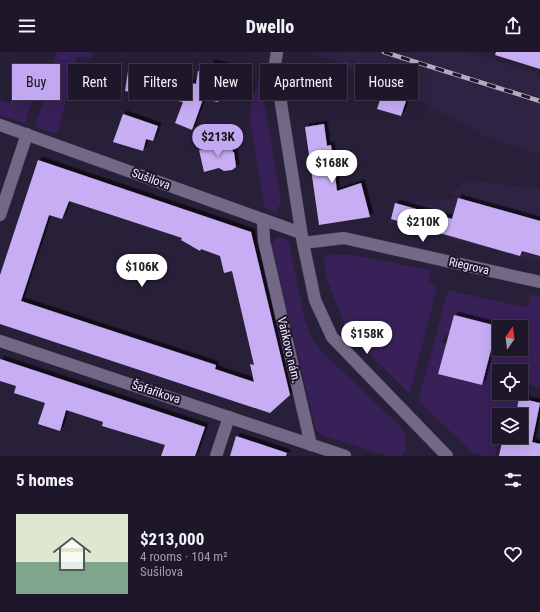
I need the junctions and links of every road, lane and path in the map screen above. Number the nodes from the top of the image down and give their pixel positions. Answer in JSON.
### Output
{"nodes":[{"id":1,"x":277,"y":52,"type":"edge"},
{"id":2,"x":0,"y":125,"type":"edge"},
{"id":3,"x":27,"y":134,"type":"junction"},
{"id":4,"x":0,"y":215,"type":"edge"},
{"id":5,"x":263,"y":220,"type":"junction"},
{"id":6,"x":302,"y":238,"type":"junction"},
{"id":7,"x":540,"y":282,"type":"edge"},
{"id":8,"x":0,"y":341,"type":"edge"},
{"id":9,"x":229,"y":417,"type":"junction"},
{"id":10,"x":311,"y":445,"type":"junction"},
{"id":11,"x":216,"y":456,"type":"edge"},
{"id":12,"x":345,"y":456,"type":"edge"},
{"id":13,"x":447,"y":456,"type":"edge"}],
"edges":[{"from":1,"to":6,"type":"street"},
{"from":2,"to":3,"type":"street","name":"Sušilova"},
{"from":3,"to":4,"type":"street"},
{"from":3,"to":5,"type":"street","name":"Sušilova"},
{"from":5,"to":6,"type":"street","name":"Sušilova"},
{"from":5,"to":10,"type":"street","name":"Vaňkovo nám."},
{"from":6,"to":7,"type":"street","name":"Riegrova"},
{"from":6,"to":13,"type":"street"},
{"from":8,"to":9,"type":"street","name":"Šafaříkova"},
{"from":9,"to":10,"type":"street","name":"Šafaříkova"},
{"from":9,"to":11,"type":"street"},
{"from":10,"to":12,"type":"street"}]}
